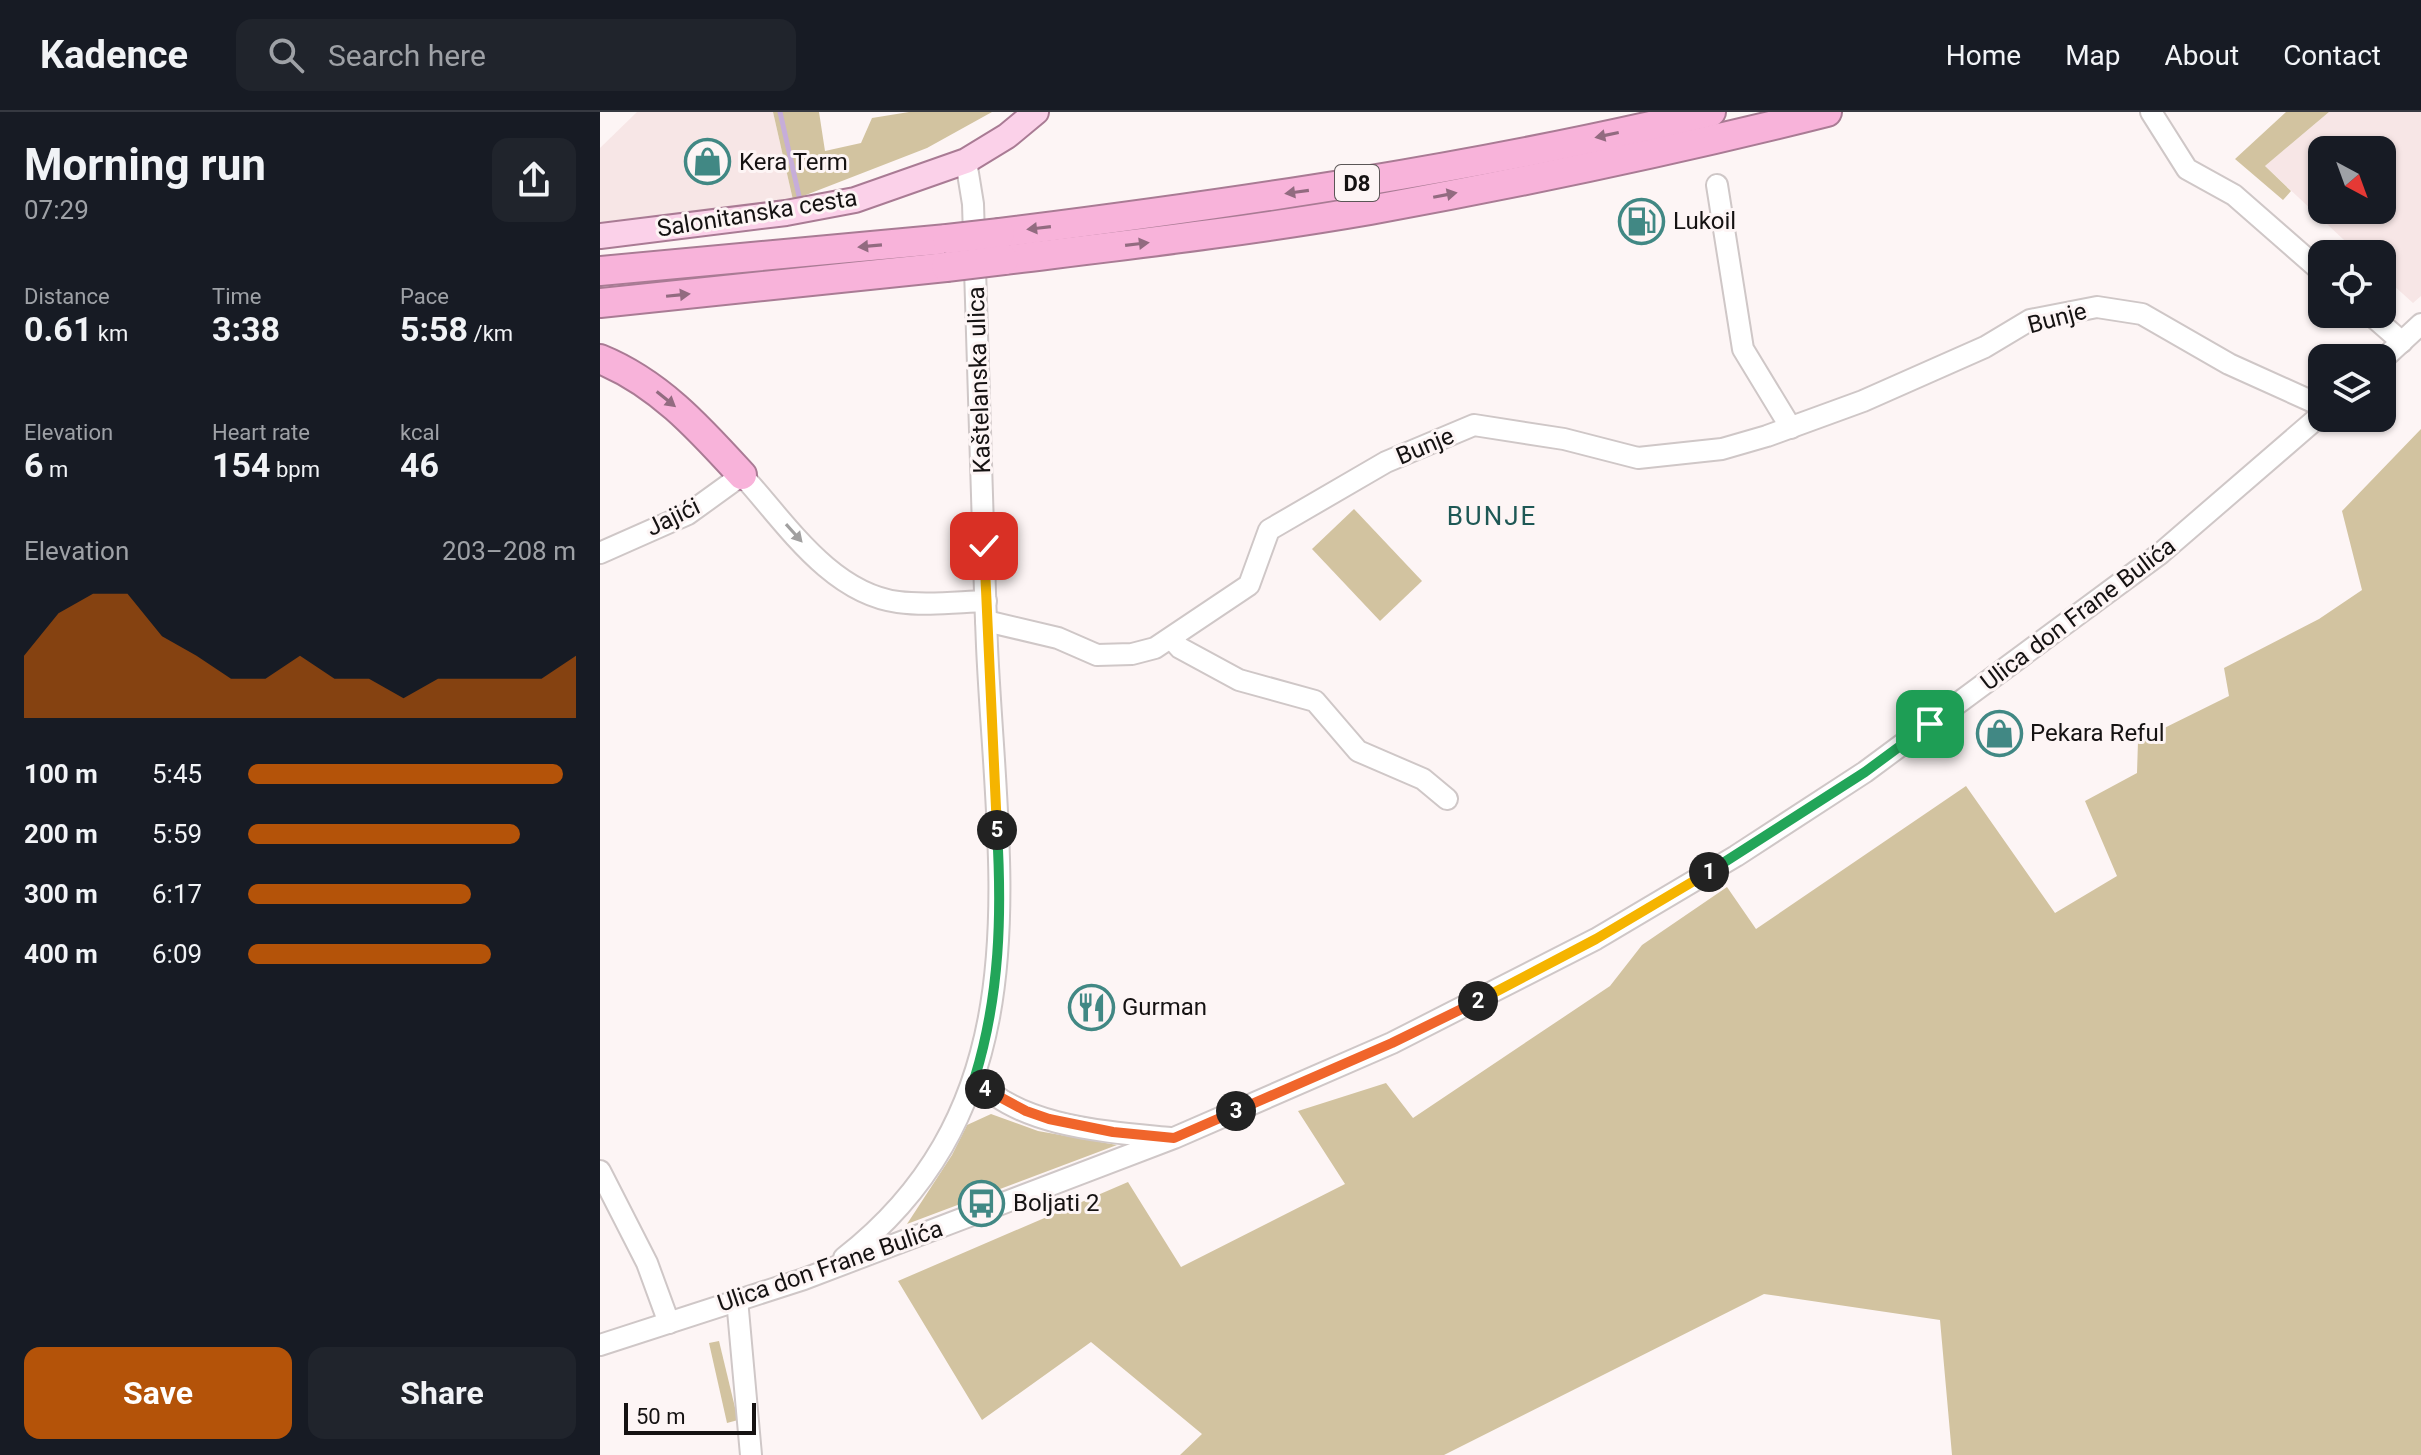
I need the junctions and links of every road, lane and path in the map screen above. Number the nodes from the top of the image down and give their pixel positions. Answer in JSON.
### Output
{"nodes":[{"id":1,"x":1036,"y":112,"type":"edge"},
{"id":2,"x":1711,"y":112,"type":"edge"},
{"id":3,"x":1827,"y":112,"type":"edge"},
{"id":4,"x":2151,"y":112,"type":"edge"},
{"id":5,"x":966,"y":161,"type":"junction"},
{"id":6,"x":1717,"y":185,"type":"dead end"},
{"id":7,"x":600,"y":236,"type":"edge"},
{"id":8,"x":1002,"y":247,"type":"junction"},
{"id":9,"x":2308,"y":260,"type":"edge"},
{"id":10,"x":600,"y":271,"type":"edge"},
{"id":11,"x":600,"y":303,"type":"edge"},
{"id":12,"x":2421,"y":324,"type":"edge"},
{"id":13,"x":2386,"y":328,"type":"edge"},
{"id":14,"x":2402,"y":342,"type":"junction"},
{"id":15,"x":2396,"y":347,"type":"edge"},
{"id":16,"x":600,"y":359,"type":"edge"},
{"id":17,"x":2308,"y":400,"type":"edge"},
{"id":18,"x":2308,"y":426,"type":"edge"},
{"id":19,"x":1791,"y":428,"type":"junction"},
{"id":20,"x":742,"y":475,"type":"junction"},
{"id":21,"x":600,"y":553,"type":"edge"},
{"id":22,"x":986,"y":611,"type":"junction"},
{"id":23,"x":1171,"y":638,"type":"junction"},
{"id":24,"x":1447,"y":799,"type":"dead end"},
{"id":25,"x":975,"y":1077,"type":"junction"},
{"id":26,"x":1174,"y":1138,"type":"junction"},
{"id":27,"x":600,"y":1171,"type":"edge"},
{"id":28,"x":827,"y":1269,"type":"junction"},
{"id":29,"x":737,"y":1299,"type":"junction"},
{"id":30,"x":669,"y":1323,"type":"junction"},
{"id":31,"x":600,"y":1345,"type":"edge"},
{"id":32,"x":751,"y":1455,"type":"edge"}],
"edges":[{"from":1,"to":5,"type":"main road","name":"Salonitanska cesta"},
{"from":2,"to":8,"type":"highway","number":"D8","one_way":true},
{"from":8,"to":3,"type":"highway","number":"D8","one_way":true},
{"from":4,"to":9,"type":"street"},
{"from":5,"to":7,"type":"main road","name":"Salonitanska cesta"},
{"from":5,"to":22,"type":"street","name":"Kaštelanska ulica"},
{"from":6,"to":19,"type":"street"},
{"from":8,"to":10,"type":"highway","number":"D8","one_way":true,"bridge":true},
{"from":11,"to":8,"type":"highway","number":"D8","one_way":true,"bridge":true},
{"from":12,"to":14,"type":"street"},
{"from":13,"to":14,"type":"street"},
{"from":14,"to":15,"type":"street"},
{"from":16,"to":20,"type":"highway","one_way":true},
{"from":17,"to":19,"type":"street","name":"Bunje"},
{"from":18,"to":26,"type":"street","name":"Ulica don Frane Bulića"},
{"from":19,"to":23,"type":"street","name":"Bunje"},
{"from":20,"to":21,"type":"street","name":"Jajići"},
{"from":20,"to":22,"type":"street","one_way":true},
{"from":22,"to":23,"type":"street","name":"Bunje"},
{"from":22,"to":25,"type":"street","name":"Kaštelanska ulica"},
{"from":23,"to":24,"type":"street"},
{"from":25,"to":26,"type":"street"},
{"from":25,"to":28,"type":"street","name":"Kaštelanska ulica"},
{"from":26,"to":28,"type":"street","name":"Ulica don Frane Bulića"},
{"from":27,"to":30,"type":"street"},
{"from":28,"to":29,"type":"street","name":"Ulica don Frane Bulića"},
{"from":29,"to":30,"type":"street","name":"Ulica don Frane Bulića"},
{"from":29,"to":32,"type":"street"},
{"from":30,"to":31,"type":"street","name":"Ulica don Frane Bulića"}]}
